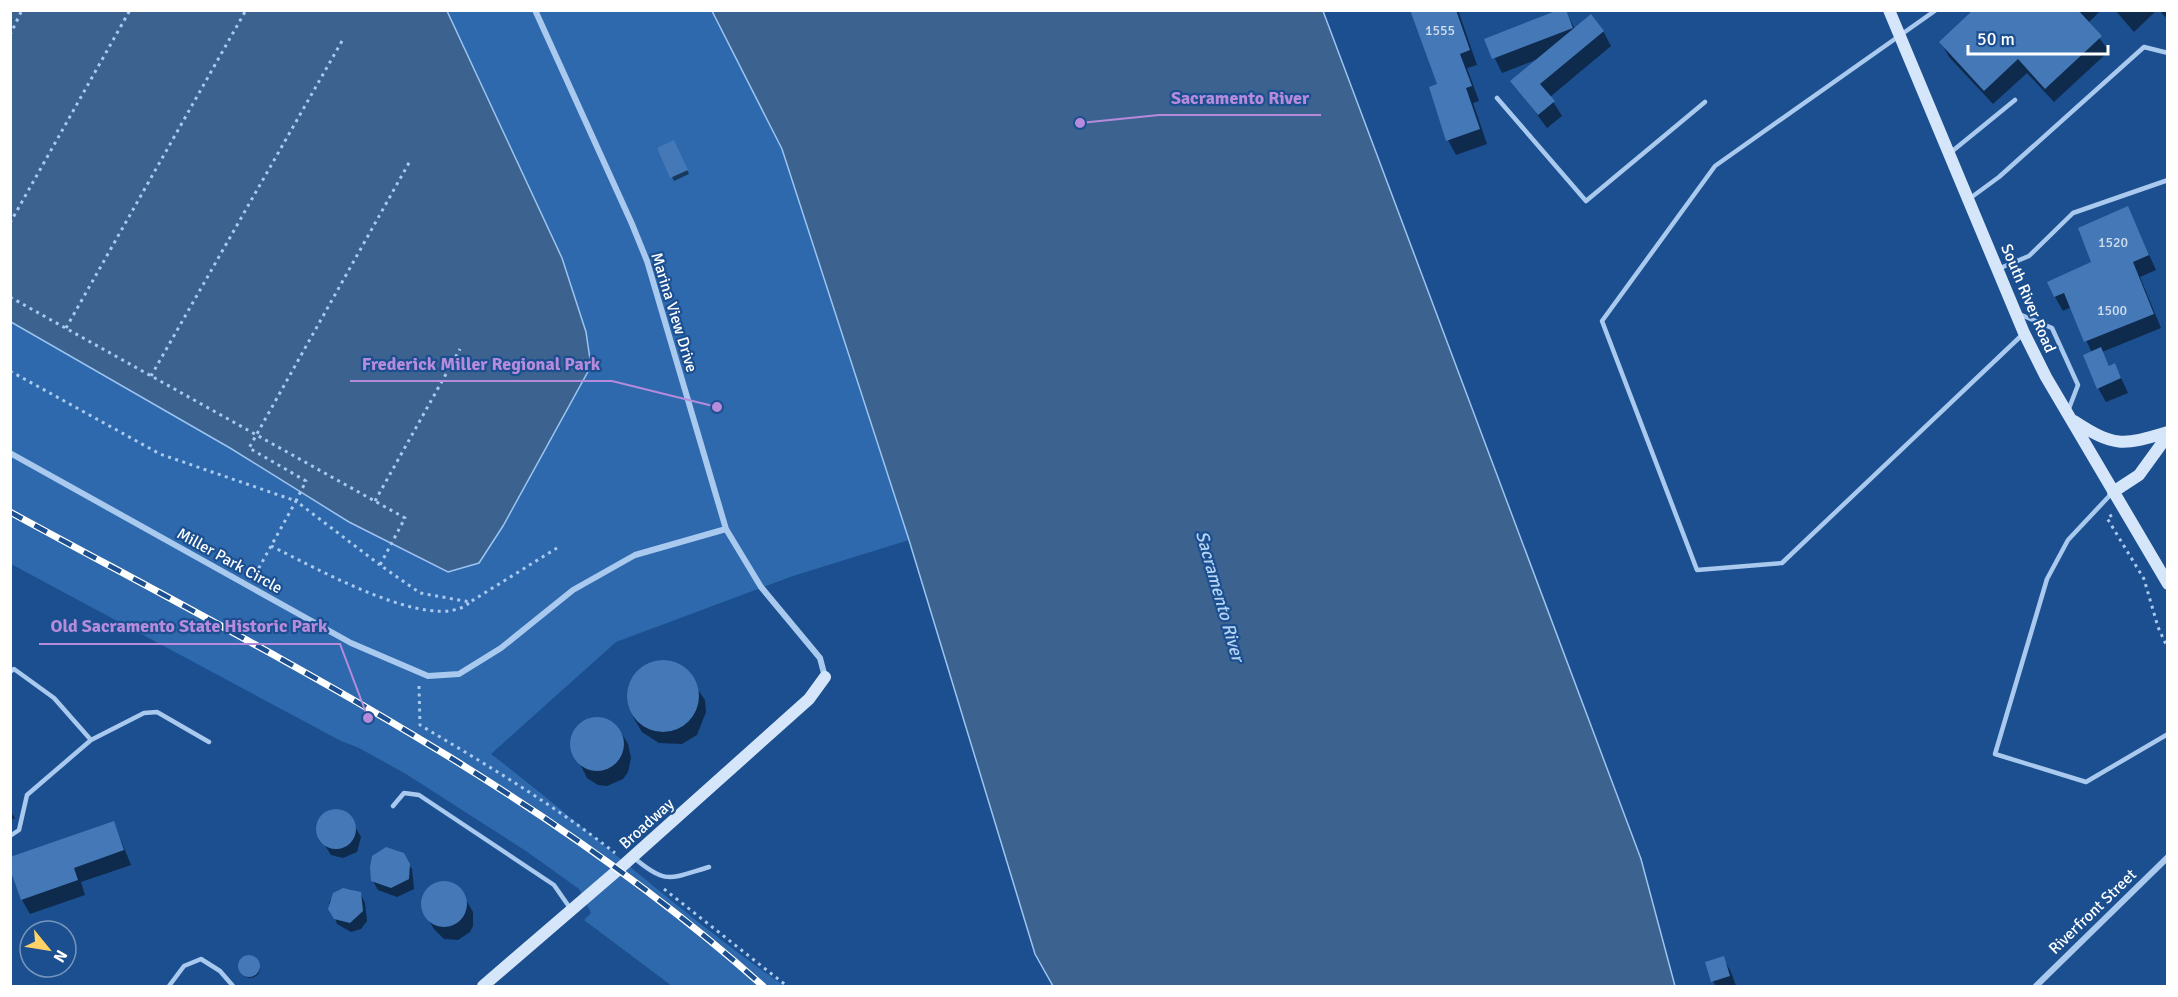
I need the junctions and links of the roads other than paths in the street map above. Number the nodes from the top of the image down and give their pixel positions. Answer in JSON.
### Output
{"nodes":[{"id":1,"x":535,"y":10,"type":"edge"},
{"id":2,"x":1890,"y":10,"type":"edge"},
{"id":3,"x":1936,"y":10,"type":"edge"},
{"id":4,"x":1902,"y":37,"type":"junction"},
{"id":5,"x":2168,"y":53,"type":"edge"},
{"id":6,"x":1497,"y":98,"type":"dead end"},
{"id":7,"x":2015,"y":100,"type":"dead end"},
{"id":8,"x":1705,"y":102,"type":"dead end"},
{"id":9,"x":1950,"y":153,"type":"junction"},
{"id":10,"x":2168,"y":180,"type":"edge"},
{"id":11,"x":1969,"y":199,"type":"junction"},
{"id":12,"x":1998,"y":270,"type":"junction"},
{"id":13,"x":2015,"y":312,"type":"junction"},
{"id":14,"x":2024,"y":333,"type":"junction"},
{"id":15,"x":2069,"y":416,"type":"junction"},
{"id":16,"x":2168,"y":434,"type":"edge"},
{"id":17,"x":10,"y":453,"type":"edge"},
{"id":18,"x":2113,"y":492,"type":"junction"},
{"id":19,"x":726,"y":530,"type":"junction"},
{"id":20,"x":2168,"y":584,"type":"edge"},
{"id":21,"x":10,"y":672,"type":"edge"},
{"id":22,"x":825,"y":677,"type":"joint"},
{"id":23,"x":2168,"y":734,"type":"edge"},
{"id":24,"x":91,"y":740,"type":"junction"},
{"id":25,"x":209,"y":742,"type":"dead end"},
{"id":26,"x":393,"y":806,"type":"dead end"},
{"id":27,"x":10,"y":836,"type":"edge"},
{"id":28,"x":2168,"y":857,"type":"edge"},
{"id":29,"x":630,"y":860,"type":"junction"},
{"id":30,"x":709,"y":867,"type":"dead end"},
{"id":31,"x":572,"y":910,"type":"junction"},
{"id":32,"x":169,"y":987,"type":"edge"},
{"id":33,"x":233,"y":987,"type":"edge"},
{"id":34,"x":483,"y":987,"type":"edge"},
{"id":35,"x":2036,"y":987,"type":"edge"}],
"edges":[{"from":1,"to":19,"type":"street","name":"Marina View Drive"},
{"from":2,"to":4,"type":"street","name":"South River Road"},
{"from":3,"to":4,"type":"lane"},
{"from":4,"to":9,"type":"street","name":"South River Road"},
{"from":4,"to":14,"type":"lane"},
{"from":5,"to":11,"type":"lane"},
{"from":6,"to":8,"type":"lane"},
{"from":7,"to":9,"type":"lane"},
{"from":9,"to":11,"type":"street","name":"South River Road"},
{"from":10,"to":12,"type":"lane"},
{"from":11,"to":12,"type":"street","name":"South River Road"},
{"from":12,"to":13,"type":"street","name":"South River Road"},
{"from":13,"to":14,"type":"street","name":"South River Road"},
{"from":13,"to":15,"type":"lane"},
{"from":14,"to":15,"type":"street","name":"South River Road"},
{"from":15,"to":16,"type":"street"},
{"from":15,"to":18,"type":"street","name":"South River Road"},
{"from":16,"to":18,"type":"street"},
{"from":17,"to":19,"type":"street","name":"Miller Park Circle"},
{"from":18,"to":20,"type":"street","name":"South River Road"},
{"from":18,"to":23,"type":"lane"},
{"from":19,"to":22,"type":"street","name":"Marina View Drive"},
{"from":21,"to":24,"type":"lane"},
{"from":22,"to":29,"type":"street","name":"Broadway"},
{"from":24,"to":25,"type":"lane"},
{"from":24,"to":27,"type":"lane"},
{"from":26,"to":31,"type":"lane"},
{"from":28,"to":35,"type":"street","name":"Riverfront Street"},
{"from":29,"to":30,"type":"lane"},
{"from":29,"to":31,"type":"street","name":"Broadway"},
{"from":31,"to":34,"type":"street","name":"Broadway"},
{"from":32,"to":33,"type":"lane"}]}
